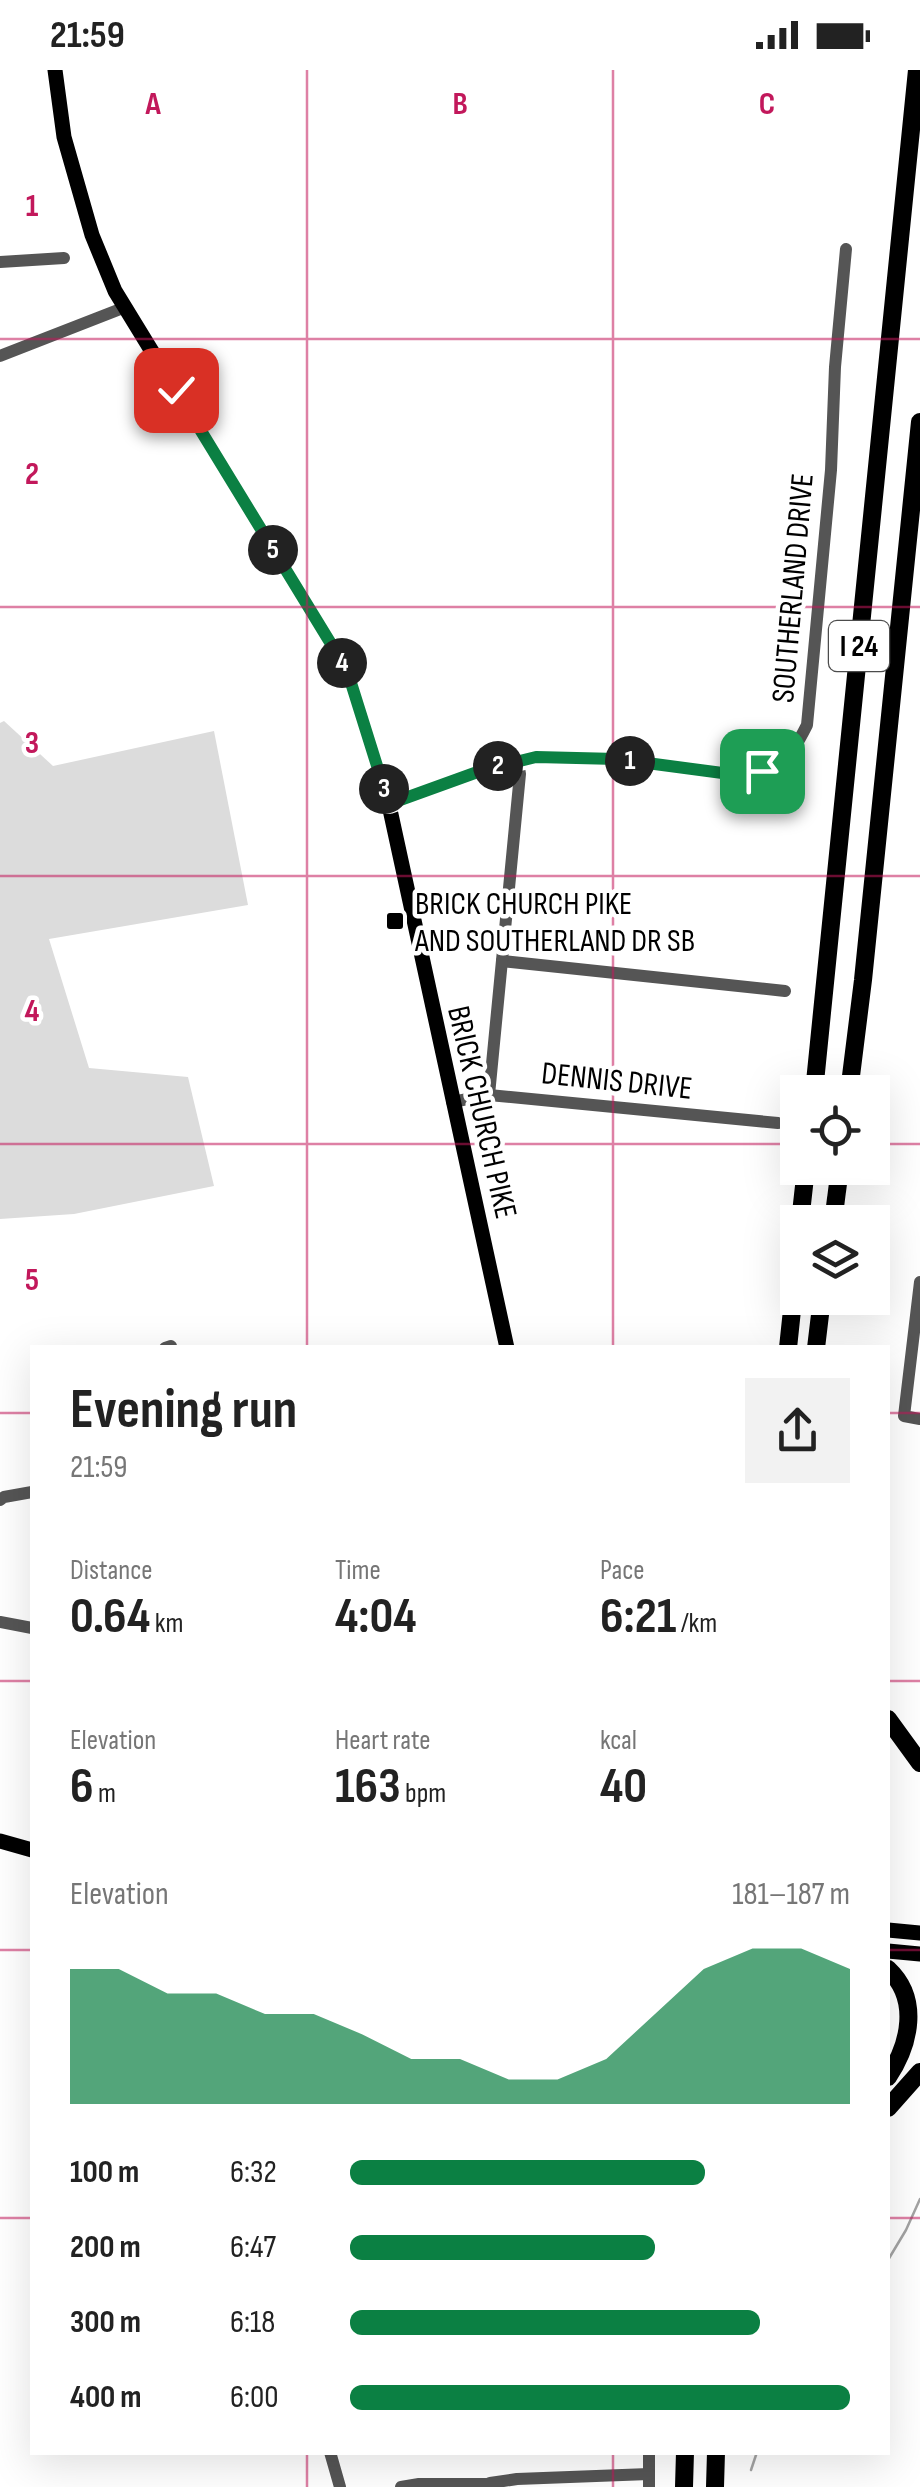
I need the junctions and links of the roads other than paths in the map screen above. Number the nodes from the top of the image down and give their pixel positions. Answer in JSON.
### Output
{"nodes":[{"id":1,"x":56,"y":70,"type":"edge"},
{"id":2,"x":909,"y":70,"type":"edge"},
{"id":3,"x":917,"y":70,"type":"edge"},
{"id":4,"x":904,"y":199,"type":"junction"},
{"id":5,"x":846,"y":249,"type":"dead end"},
{"id":6,"x":64,"y":258,"type":"dead end"},
{"id":7,"x":0,"y":262,"type":"edge"},
{"id":8,"x":123,"y":308,"type":"junction"},
{"id":9,"x":0,"y":356,"type":"edge"},
{"id":10,"x":920,"y":422,"type":"edge"},
{"id":11,"x":518,"y":762,"type":"junction"},
{"id":12,"x":389,"y":804,"type":"junction"},
{"id":13,"x":502,"y":961,"type":"junction"},
{"id":14,"x":785,"y":991,"type":"dead end"},
{"id":15,"x":816,"y":1075,"type":"edge"},
{"id":16,"x":851,"y":1075,"type":"edge"},
{"id":17,"x":489,"y":1095,"type":"junction"},
{"id":18,"x":452,"y":1102,"type":"junction"},
{"id":19,"x":778,"y":1123,"type":"dead end"},
{"id":20,"x":920,"y":1282,"type":"edge"},
{"id":21,"x":791,"y":1315,"type":"edge"},
{"id":22,"x":820,"y":1315,"type":"edge"},
{"id":23,"x":918,"y":1322,"type":"edge"},
{"id":24,"x":506,"y":1345,"type":"edge"},
{"id":25,"x":788,"y":1345,"type":"edge"},
{"id":26,"x":818,"y":1345,"type":"edge"},
{"id":27,"x":920,"y":1419,"type":"edge"},
{"id":28,"x":30,"y":1492,"type":"edge"},
{"id":29,"x":0,"y":1500,"type":"edge"},
{"id":30,"x":0,"y":1622,"type":"edge"},
{"id":31,"x":30,"y":1628,"type":"edge"},
{"id":32,"x":890,"y":1722,"type":"edge"},
{"id":33,"x":920,"y":1762,"type":"edge"},
{"id":34,"x":0,"y":1842,"type":"edge"},
{"id":35,"x":30,"y":1850,"type":"edge"},
{"id":36,"x":890,"y":1930,"type":"edge"},
{"id":37,"x":920,"y":1933,"type":"edge"},
{"id":38,"x":890,"y":1951,"type":"edge"},
{"id":39,"x":920,"y":1954,"type":"edge"},
{"id":40,"x":890,"y":1972,"type":"edge"},
{"id":41,"x":920,"y":2072,"type":"edge"},
{"id":42,"x":890,"y":2074,"type":"edge"},
{"id":43,"x":890,"y":2106,"type":"edge"},
{"id":44,"x":331,"y":2455,"type":"edge"},
{"id":45,"x":649,"y":2455,"type":"edge"},
{"id":46,"x":685,"y":2455,"type":"edge"},
{"id":47,"x":716,"y":2455,"type":"edge"},
{"id":48,"x":650,"y":2481,"type":"edge"},
{"id":49,"x":490,"y":2483,"type":"junction"},
{"id":50,"x":340,"y":2487,"type":"edge"},
{"id":51,"x":401,"y":2487,"type":"edge"},
{"id":52,"x":519,"y":2487,"type":"edge"},
{"id":53,"x":684,"y":2487,"type":"edge"},
{"id":54,"x":714,"y":2487,"type":"edge"}],
"edges":[{"from":1,"to":8,"type":"main road","name":"BRICK CHURCH PIKE"},
{"from":2,"to":4,"type":"highway","number":"I 24"},
{"from":3,"to":4,"type":"highway"},
{"from":4,"to":15,"type":"highway","number":"I 24"},
{"from":5,"to":11,"type":"street","name":"SOUTHERLAND DRIVE"},
{"from":6,"to":7,"type":"street"},
{"from":8,"to":9,"type":"street"},
{"from":8,"to":12,"type":"main road","name":"BRICK CHURCH PIKE"},
{"from":10,"to":16,"type":"highway","number":"I 24"},
{"from":11,"to":12,"type":"street","name":"SOUTHERLAND DRIVE"},
{"from":11,"to":13,"type":"street"},
{"from":12,"to":18,"type":"main road","name":"BRICK CHURCH PIKE"},
{"from":13,"to":14,"type":"street"},
{"from":13,"to":17,"type":"street"},
{"from":17,"to":18,"type":"street","name":"DENNIS DRIVE"},
{"from":17,"to":19,"type":"street","name":"DENNIS DRIVE"},
{"from":18,"to":24,"type":"main road","name":"BRICK CHURCH PIKE"},
{"from":20,"to":23,"type":"street"},
{"from":21,"to":25,"type":"highway"},
{"from":22,"to":26,"type":"highway"},
{"from":23,"to":27,"type":"street"},
{"from":28,"to":29,"type":"street"},
{"from":30,"to":31,"type":"street"},
{"from":32,"to":33,"type":"highway"},
{"from":34,"to":35,"type":"main road"},
{"from":36,"to":37,"type":"main road"},
{"from":38,"to":39,"type":"main road"},
{"from":40,"to":42,"type":"highway"},
{"from":41,"to":43,"type":"highway"},
{"from":44,"to":50,"type":"street"},
{"from":45,"to":48,"type":"street"},
{"from":46,"to":53,"type":"highway"},
{"from":47,"to":54,"type":"highway"},
{"from":48,"to":49,"type":"street"},
{"from":49,"to":51,"type":"street"},
{"from":49,"to":52,"type":"street"}]}
